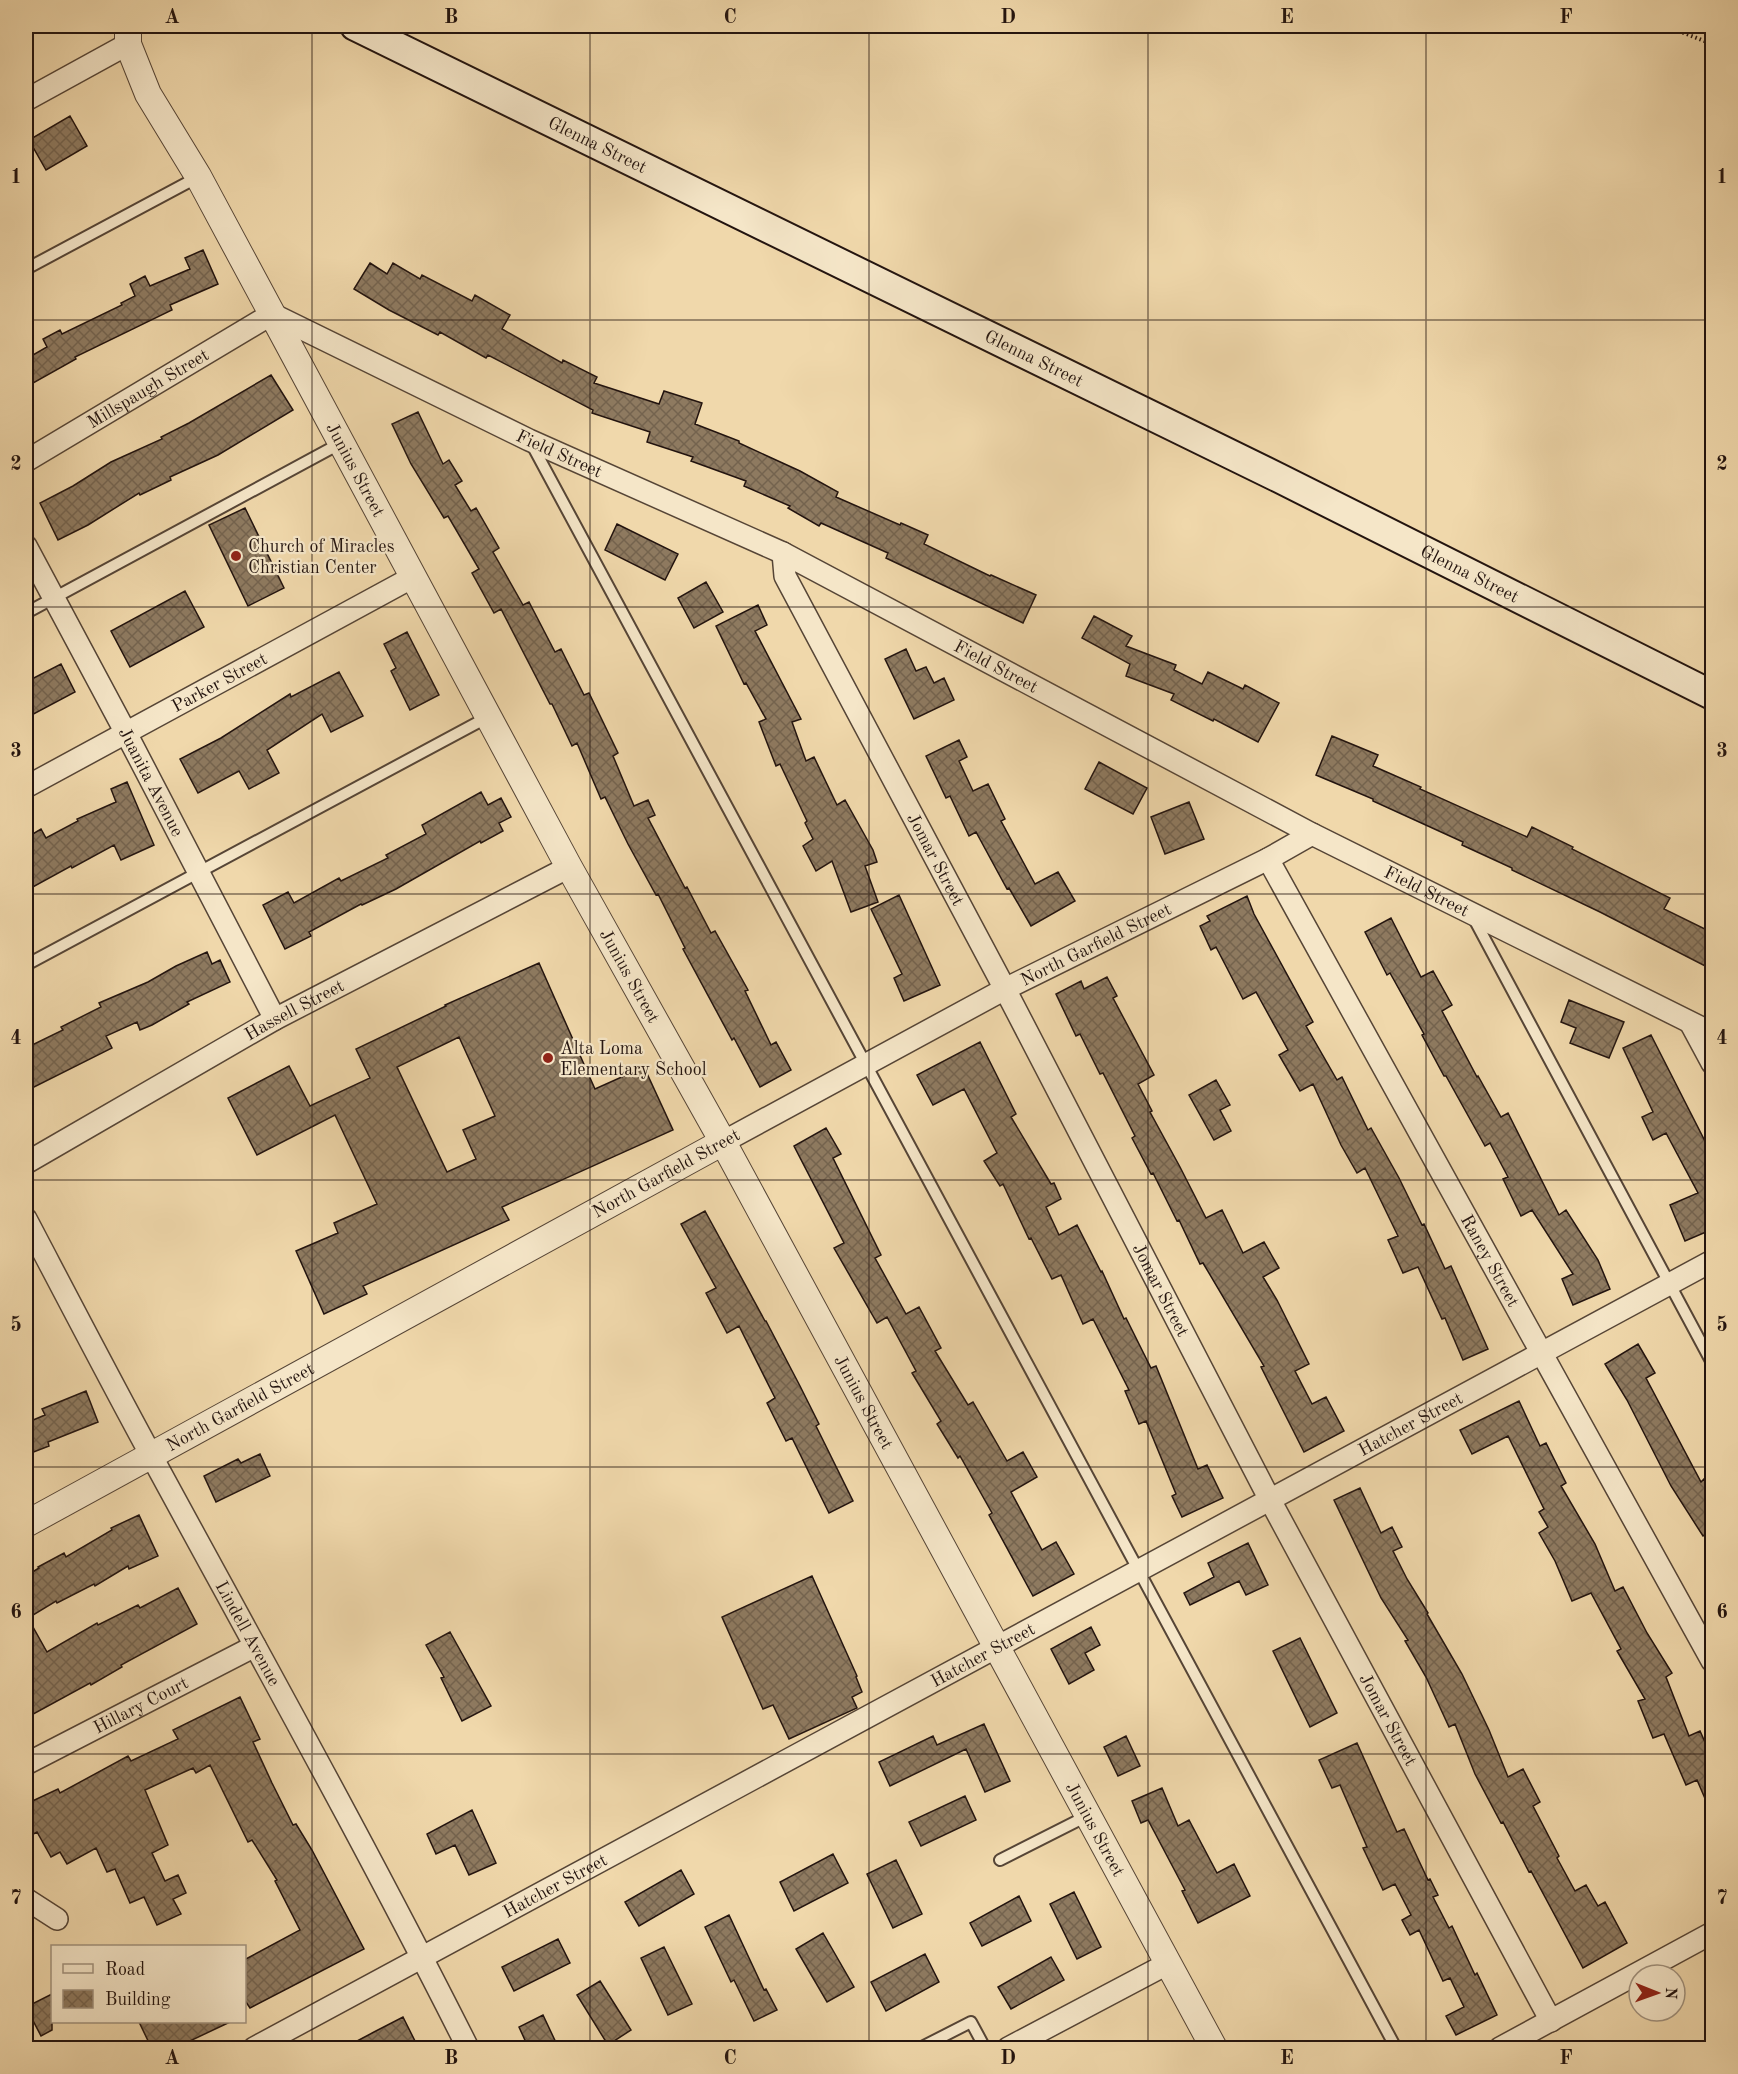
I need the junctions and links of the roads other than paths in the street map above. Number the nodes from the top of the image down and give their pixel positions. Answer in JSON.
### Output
{"nodes":[{"id":1,"x":355,"y":26,"type":"edge"},
{"id":2,"x":128,"y":35,"type":"edge"},
{"id":3,"x":26,"y":100,"type":"edge"},
{"id":4,"x":198,"y":176,"type":"junction"},
{"id":5,"x":26,"y":269,"type":"edge"},
{"id":6,"x":272,"y":314,"type":"junction"},
{"id":7,"x":529,"y":440,"type":"junction"},
{"id":8,"x":341,"y":443,"type":"junction"},
{"id":9,"x":26,"y":461,"type":"edge"},
{"id":10,"x":26,"y":546,"type":"edge"},
{"id":11,"x":783,"y":553,"type":"junction"},
{"id":12,"x":413,"y":577,"type":"junction"},
{"id":13,"x":53,"y":598,"type":"junction"},
{"id":14,"x":26,"y":613,"type":"edge"},
{"id":15,"x":1713,"y":695,"type":"edge"},
{"id":16,"x":488,"y":717,"type":"junction"},
{"id":17,"x":126,"y":733,"type":"junction"},
{"id":18,"x":26,"y":787,"type":"edge"},
{"id":19,"x":1312,"y":834,"type":"junction"},
{"id":20,"x":1268,"y":859,"type":"junction"},
{"id":21,"x":569,"y":867,"type":"junction"},
{"id":22,"x":199,"y":872,"type":"junction"},
{"id":23,"x":1472,"y":914,"type":"junction"},
{"id":24,"x":26,"y":965,"type":"edge"},
{"id":25,"x":1005,"y":988,"type":"junction"},
{"id":26,"x":275,"y":1019,"type":"junction"},
{"id":27,"x":1691,"y":1024,"type":"junction"},
{"id":28,"x":1713,"y":1033,"type":"edge"},
{"id":29,"x":1713,"y":1063,"type":"edge"},
{"id":30,"x":866,"y":1064,"type":"junction"},
{"id":31,"x":723,"y":1142,"type":"junction"},
{"id":32,"x":26,"y":1163,"type":"edge"},
{"id":33,"x":26,"y":1219,"type":"edge"},
{"id":34,"x":1713,"y":1262,"type":"edge"},
{"id":35,"x":1670,"y":1285,"type":"junction"},
{"id":36,"x":1541,"y":1354,"type":"junction"},
{"id":37,"x":1713,"y":1363,"type":"edge"},
{"id":38,"x":151,"y":1456,"type":"junction"},
{"id":39,"x":1270,"y":1500,"type":"junction"},
{"id":40,"x":26,"y":1524,"type":"edge"},
{"id":41,"x":1139,"y":1571,"type":"junction"},
{"id":42,"x":255,"y":1646,"type":"junction"},
{"id":43,"x":998,"y":1649,"type":"junction"},
{"id":44,"x":1713,"y":1661,"type":"edge"},
{"id":45,"x":26,"y":1764,"type":"edge"},
{"id":46,"x":1088,"y":1816,"type":"junction"},
{"id":47,"x":1000,"y":1860,"type":"dead end"},
{"id":48,"x":26,"y":1899,"type":"edge"},
{"id":49,"x":57,"y":1919,"type":"dead end"},
{"id":50,"x":1713,"y":1934,"type":"edge"},
{"id":51,"x":423,"y":1958,"type":"junction"},
{"id":52,"x":1167,"y":1964,"type":"junction"},
{"id":53,"x":1551,"y":2021,"type":"junction"},
{"id":54,"x":254,"y":2049,"type":"edge"},
{"id":55,"x":468,"y":2049,"type":"edge"},
{"id":56,"x":920,"y":2049,"type":"edge"},
{"id":57,"x":985,"y":2049,"type":"edge"},
{"id":58,"x":1008,"y":2049,"type":"edge"},
{"id":59,"x":1214,"y":2049,"type":"edge"},
{"id":60,"x":1396,"y":2049,"type":"edge"},
{"id":61,"x":1500,"y":2049,"type":"edge"}],
"edges":[{"from":1,"to":15,"type":"main road","name":"Glenna Street"},
{"from":2,"to":3,"type":"street"},
{"from":2,"to":4,"type":"street","name":"Junius Street"},
{"from":4,"to":5,"type":"lane"},
{"from":4,"to":6,"type":"street","name":"Junius Street"},
{"from":6,"to":7,"type":"street","name":"Field Street"},
{"from":6,"to":8,"type":"street","name":"Junius Street"},
{"from":6,"to":9,"type":"street","name":"Millspaugh Street"},
{"from":7,"to":11,"type":"street","name":"Field Street"},
{"from":7,"to":30,"type":"lane"},
{"from":8,"to":12,"type":"street","name":"Junius Street"},
{"from":8,"to":13,"type":"lane"},
{"from":10,"to":13,"type":"street","name":"Juanita Avenue"},
{"from":11,"to":19,"type":"street","name":"Field Street"},
{"from":11,"to":25,"type":"street","name":"Jomar Street"},
{"from":12,"to":16,"type":"street","name":"Junius Street"},
{"from":12,"to":17,"type":"street","name":"Parker Street"},
{"from":13,"to":14,"type":"lane"},
{"from":13,"to":17,"type":"street","name":"Juanita Avenue"},
{"from":16,"to":21,"type":"street","name":"Junius Street"},
{"from":16,"to":22,"type":"lane"},
{"from":17,"to":18,"type":"street","name":"Parker Street"},
{"from":17,"to":22,"type":"street","name":"Juanita Avenue"},
{"from":19,"to":20,"type":"street","name":"North Garfield Street"},
{"from":19,"to":23,"type":"street","name":"Field Street"},
{"from":20,"to":25,"type":"street","name":"North Garfield Street"},
{"from":20,"to":36,"type":"street","name":"Raney Street"},
{"from":21,"to":26,"type":"street","name":"Hassell Street"},
{"from":21,"to":31,"type":"street","name":"Junius Street"},
{"from":22,"to":24,"type":"lane"},
{"from":22,"to":26,"type":"street","name":"Juanita Avenue"},
{"from":23,"to":27,"type":"street","name":"Field Street"},
{"from":23,"to":35,"type":"lane"},
{"from":25,"to":30,"type":"street","name":"North Garfield Street"},
{"from":25,"to":39,"type":"street","name":"Jomar Street"},
{"from":26,"to":32,"type":"street","name":"Hassell Street"},
{"from":27,"to":28,"type":"street","name":"Field Street"},
{"from":27,"to":29,"type":"street"},
{"from":30,"to":31,"type":"street","name":"North Garfield Street"},
{"from":30,"to":41,"type":"lane"},
{"from":31,"to":38,"type":"street","name":"North Garfield Street"},
{"from":31,"to":43,"type":"street","name":"Junius Street"},
{"from":33,"to":38,"type":"street","name":"Lindell Avenue"},
{"from":34,"to":35,"type":"street","name":"Hatcher Street"},
{"from":35,"to":36,"type":"street","name":"Hatcher Street"},
{"from":35,"to":37,"type":"lane"},
{"from":36,"to":39,"type":"street","name":"Hatcher Street"},
{"from":36,"to":44,"type":"street","name":"Raney Street"},
{"from":38,"to":40,"type":"street","name":"North Garfield Street"},
{"from":38,"to":42,"type":"street","name":"Lindell Avenue"},
{"from":39,"to":41,"type":"street","name":"Hatcher Street"},
{"from":39,"to":53,"type":"street","name":"Jomar Street"},
{"from":41,"to":43,"type":"street","name":"Hatcher Street"},
{"from":41,"to":60,"type":"lane"},
{"from":42,"to":45,"type":"street","name":"Hillary Court"},
{"from":42,"to":51,"type":"street","name":"Lindell Avenue"},
{"from":43,"to":46,"type":"street","name":"Junius Street"},
{"from":43,"to":51,"type":"street","name":"Hatcher Street"},
{"from":46,"to":47,"type":"lane"},
{"from":46,"to":52,"type":"street","name":"Junius Street"},
{"from":48,"to":49,"type":"street"},
{"from":50,"to":53,"type":"street"},
{"from":51,"to":54,"type":"street","name":"Hatcher Street"},
{"from":51,"to":55,"type":"street","name":"Lindell Avenue"},
{"from":52,"to":58,"type":"street"},
{"from":52,"to":59,"type":"street","name":"Junius Street"},
{"from":53,"to":61,"type":"street"},
{"from":56,"to":57,"type":"lane"}]}
